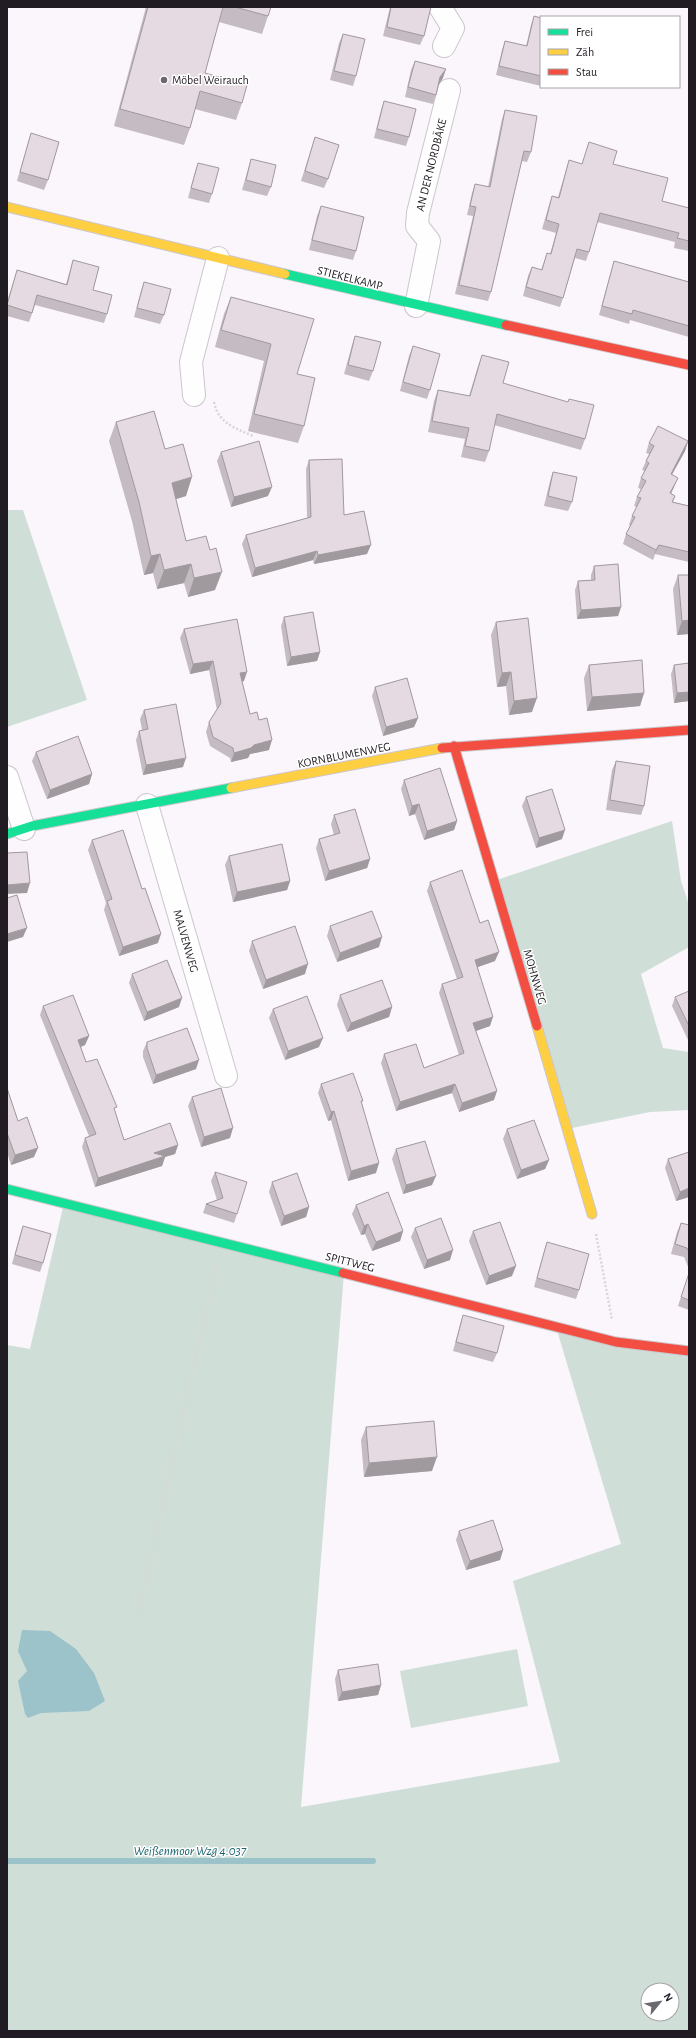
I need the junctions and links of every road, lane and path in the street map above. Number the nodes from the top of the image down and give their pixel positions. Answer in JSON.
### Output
{"nodes":[{"id":1,"x":440,"y":7,"type":"edge"},
{"id":2,"x":444,"y":46,"type":"dead end"},
{"id":3,"x":449,"y":90,"type":"dead end"},
{"id":4,"x":7,"y":207,"type":"edge"},
{"id":5,"x":218,"y":258,"type":"junction"},
{"id":6,"x":416,"y":306,"type":"junction"},
{"id":7,"x":689,"y":365,"type":"edge"},
{"id":8,"x":204,"y":397,"type":"joint"},
{"id":9,"x":253,"y":436,"type":"dead end"},
{"id":10,"x":689,"y":730,"type":"edge"},
{"id":11,"x":454,"y":746,"type":"junction"},
{"id":12,"x":7,"y":777,"type":"edge"},
{"id":13,"x":147,"y":805,"type":"junction"},
{"id":14,"x":16,"y":831,"type":"edge"},
{"id":15,"x":226,"y":1076,"type":"dead end"},
{"id":16,"x":7,"y":1189,"type":"edge"},
{"id":17,"x":592,"y":1214,"type":"joint"},
{"id":18,"x":221,"y":1242,"type":"junction"},
{"id":19,"x":616,"y":1342,"type":"junction"},
{"id":20,"x":689,"y":1351,"type":"edge"},
{"id":21,"x":137,"y":1618,"type":"dead end"}],
"edges":[{"from":1,"to":2,"type":"street"},
{"from":3,"to":6,"type":"street","name":"AN DER NORDBÄKE"},
{"from":4,"to":5,"type":"street","name":"STIEKELKAMP"},
{"from":5,"to":6,"type":"street","name":"STIEKELKAMP"},
{"from":5,"to":8,"type":"street"},
{"from":6,"to":7,"type":"street","name":"STIEKELKAMP"},
{"from":8,"to":9,"type":"path"},
{"from":10,"to":11,"type":"street","name":"KORNBLUMENWEG"},
{"from":11,"to":13,"type":"street","name":"KORNBLUMENWEG"},
{"from":11,"to":17,"type":"street","name":"MOHNWEG"},
{"from":12,"to":14,"type":"street"},
{"from":13,"to":14,"type":"street","name":"KORNBLUMENWEG"},
{"from":13,"to":15,"type":"street","name":"MALVENWEG"},
{"from":16,"to":18,"type":"street","name":"SPITTWEG"},
{"from":17,"to":19,"type":"path"},
{"from":18,"to":19,"type":"street","name":"SPITTWEG"},
{"from":18,"to":21,"type":"path"},
{"from":19,"to":20,"type":"street","name":"SPITTWEG"}]}
